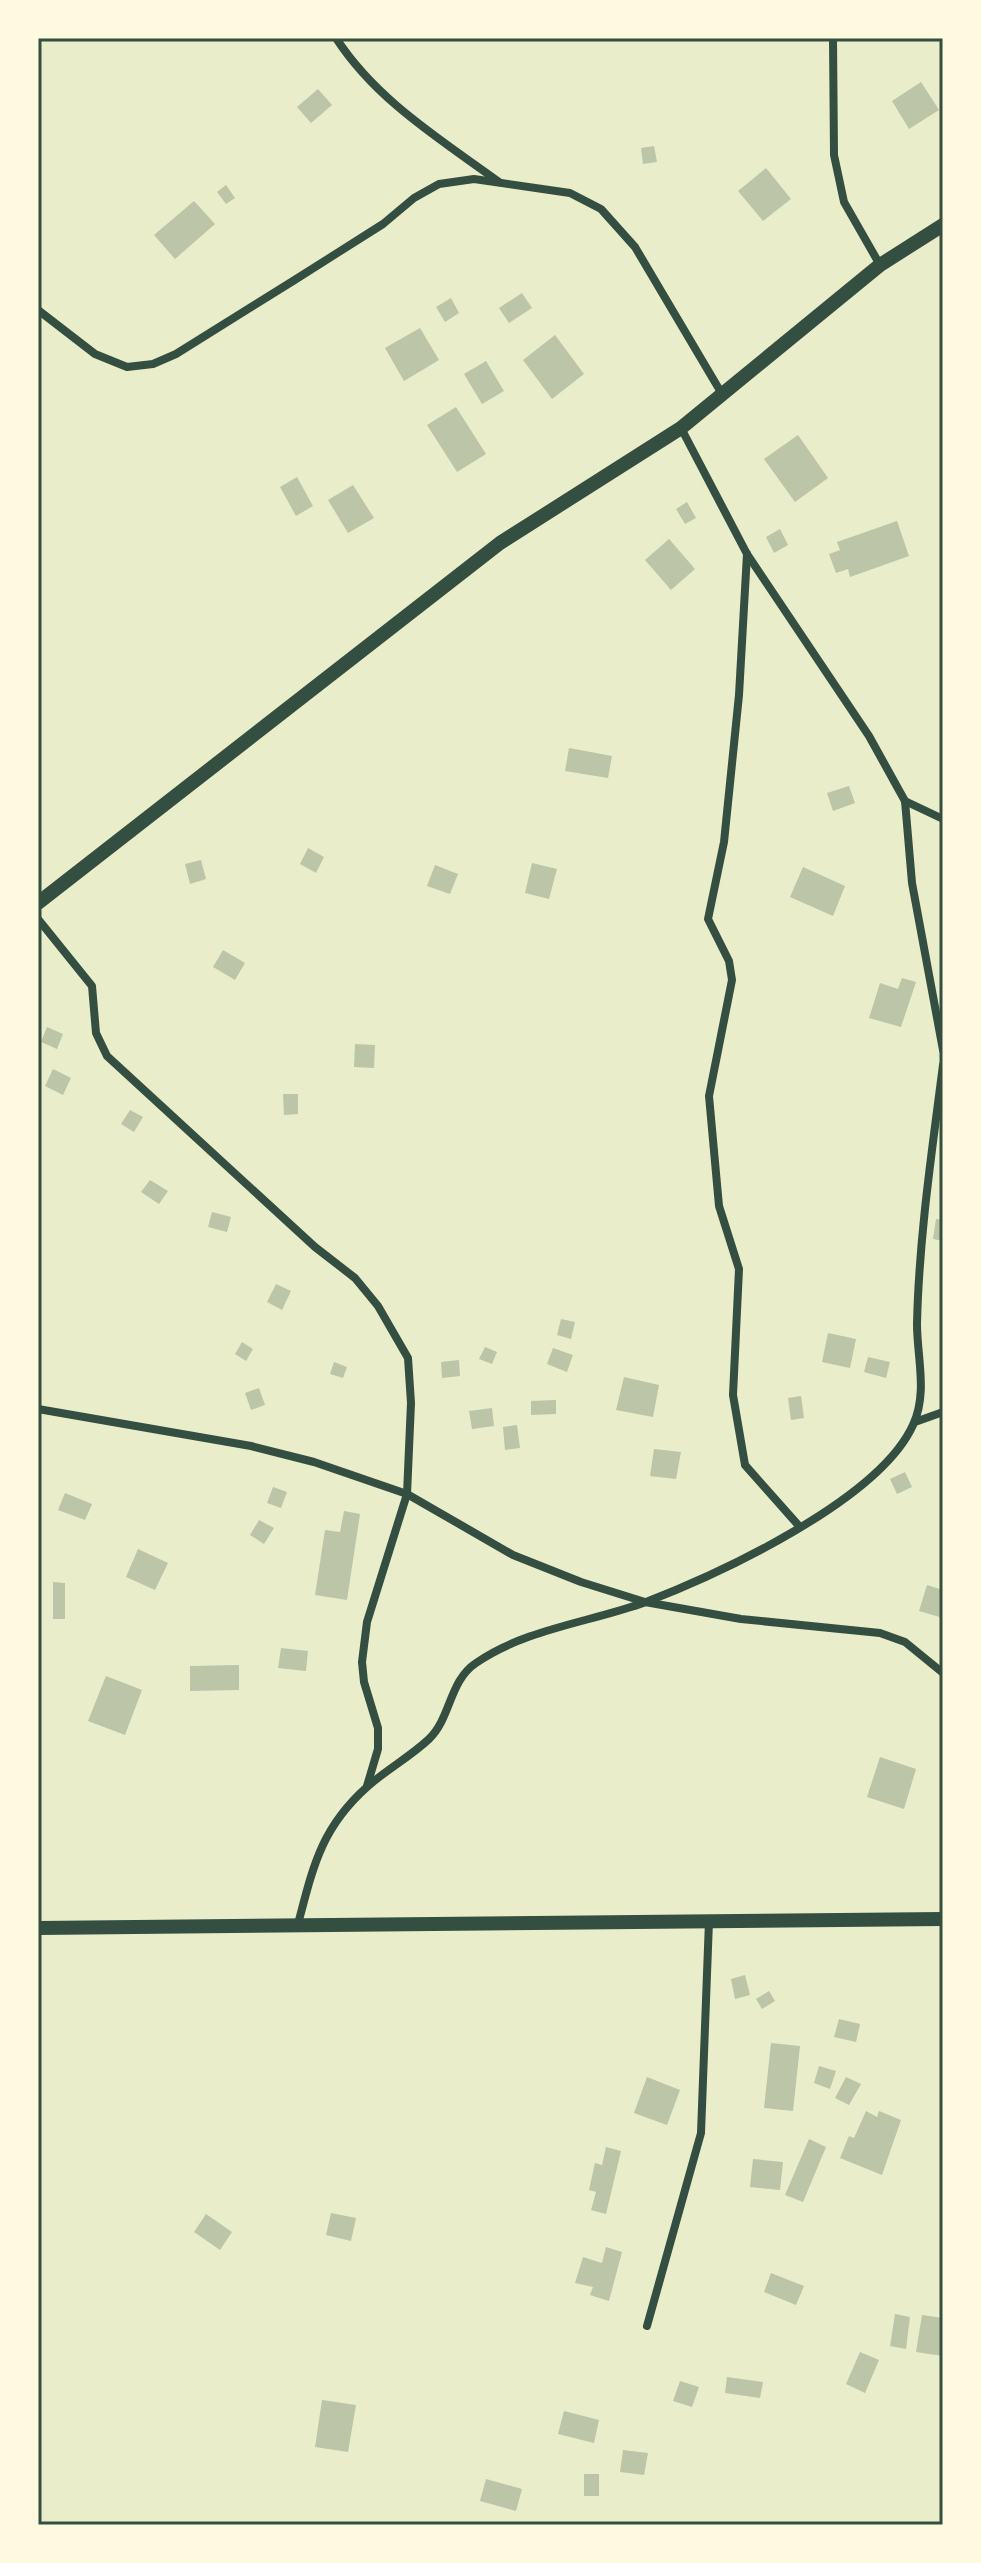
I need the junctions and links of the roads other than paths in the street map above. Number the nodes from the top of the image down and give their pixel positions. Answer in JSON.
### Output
{"nodes":[{"id":1,"x":336,"y":38,"type":"edge"},
{"id":2,"x":833,"y":38,"type":"edge"},
{"id":3,"x":500,"y":182,"type":"junction"},
{"id":4,"x":943,"y":225,"type":"edge"},
{"id":5,"x":880,"y":265,"type":"junction"},
{"id":6,"x":38,"y":310,"type":"edge"},
{"id":7,"x":722,"y":394,"type":"junction"},
{"id":8,"x":681,"y":428,"type":"junction"},
{"id":9,"x":747,"y":554,"type":"junction"},
{"id":10,"x":905,"y":801,"type":"junction"},
{"id":11,"x":943,"y":819,"type":"edge"},
{"id":12,"x":38,"y":903,"type":"edge"},
{"id":13,"x":38,"y":919,"type":"edge"},
{"id":14,"x":943,"y":1050,"type":"edge"},
{"id":15,"x":943,"y":1065,"type":"edge"},
{"id":16,"x":38,"y":1409,"type":"edge"},
{"id":17,"x":943,"y":1412,"type":"edge"},
{"id":18,"x":915,"y":1422,"type":"junction"},
{"id":19,"x":407,"y":1494,"type":"junction"},
{"id":20,"x":799,"y":1526,"type":"junction"},
{"id":21,"x":645,"y":1602,"type":"junction"},
{"id":22,"x":943,"y":1673,"type":"edge"},
{"id":23,"x":367,"y":1787,"type":"junction"},
{"id":24,"x":943,"y":1919,"type":"edge"},
{"id":25,"x":709,"y":1921,"type":"junction"},
{"id":26,"x":298,"y":1924,"type":"junction"},
{"id":27,"x":38,"y":1928,"type":"edge"},
{"id":28,"x":647,"y":2326,"type":"dead end"}],
"edges":[{"from":1,"to":3,"type":"street"},
{"from":2,"to":5,"type":"street"},
{"from":3,"to":6,"type":"street"},
{"from":3,"to":7,"type":"street"},
{"from":4,"to":5,"type":"street"},
{"from":5,"to":7,"type":"street"},
{"from":7,"to":8,"type":"street"},
{"from":8,"to":9,"type":"street"},
{"from":8,"to":12,"type":"street"},
{"from":9,"to":10,"type":"street"},
{"from":9,"to":20,"type":"street"},
{"from":10,"to":11,"type":"street"},
{"from":10,"to":14,"type":"street"},
{"from":13,"to":19,"type":"street"},
{"from":15,"to":18,"type":"street"},
{"from":16,"to":19,"type":"street"},
{"from":17,"to":18,"type":"street"},
{"from":18,"to":20,"type":"street"},
{"from":19,"to":21,"type":"street"},
{"from":19,"to":23,"type":"street"},
{"from":20,"to":21,"type":"street"},
{"from":21,"to":22,"type":"street"},
{"from":21,"to":23,"type":"street"},
{"from":23,"to":26,"type":"street"},
{"from":24,"to":25,"type":"street"},
{"from":25,"to":26,"type":"street"},
{"from":25,"to":28,"type":"street"},
{"from":26,"to":27,"type":"street"}]}
